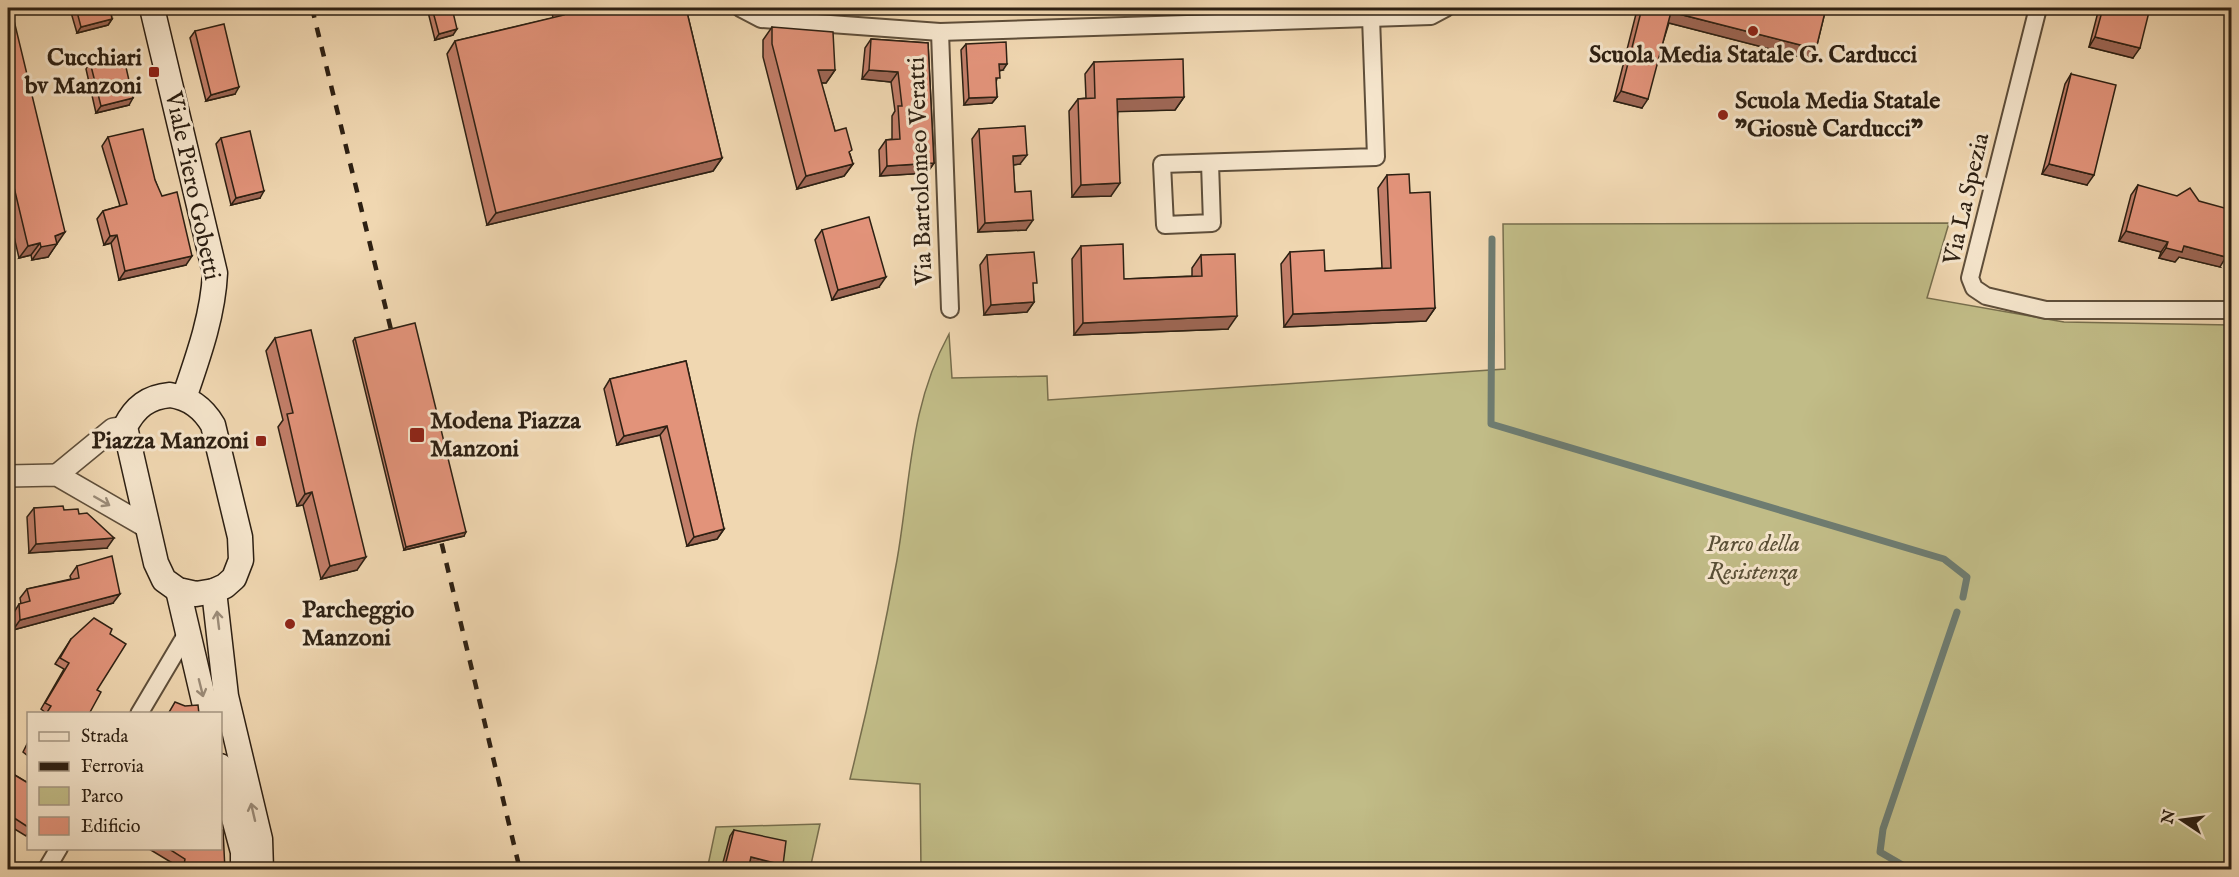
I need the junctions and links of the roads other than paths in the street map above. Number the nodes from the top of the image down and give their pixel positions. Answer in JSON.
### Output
{"nodes":[{"id":1,"x":152,"y":8,"type":"edge"},
{"id":2,"x":740,"y":8,"type":"edge"},
{"id":3,"x":2038,"y":8,"type":"edge"},
{"id":4,"x":1443,"y":10,"type":"edge"},
{"id":5,"x":1270,"y":14,"type":"edge"},
{"id":6,"x":1371,"y":17,"type":"junction"},
{"id":7,"x":940,"y":32,"type":"junction"},
{"id":8,"x":1210,"y":163,"type":"junction"},
{"id":9,"x":950,"y":309,"type":"dead end"},
{"id":10,"x":2232,"y":310,"type":"edge"},
{"id":11,"x":184,"y":398,"type":"junction"},
{"id":12,"x":125,"y":427,"type":"junction"},
{"id":13,"x":57,"y":475,"type":"junction"},
{"id":14,"x":8,"y":476,"type":"edge"},
{"id":15,"x":147,"y":527,"type":"junction"},
{"id":16,"x":178,"y":590,"type":"junction"},
{"id":17,"x":214,"y":591,"type":"junction"},
{"id":18,"x":187,"y":633,"type":"junction"},
{"id":19,"x":140,"y":712,"type":"edge"},
{"id":20,"x":207,"y":712,"type":"edge"},
{"id":21,"x":222,"y":773,"type":"edge"},
{"id":22,"x":58,"y":850,"type":"edge"},
{"id":23,"x":46,"y":870,"type":"edge"},
{"id":24,"x":243,"y":870,"type":"edge"},
{"id":25,"x":261,"y":870,"type":"edge"}],
"edges":[{"from":1,"to":11,"type":"main road","name":"Viale Piero Gobetti"},
{"from":2,"to":7,"type":"street"},
{"from":3,"to":10,"type":"street","name":"Via La Spezia"},
{"from":4,"to":6,"type":"street"},
{"from":5,"to":6,"type":"street"},
{"from":5,"to":7,"type":"street"},
{"from":6,"to":8,"type":"street"},
{"from":7,"to":9,"type":"street","name":"Via Bartolomeo Veratti"},
{"from":8,"to":8,"type":"street"},
{"from":11,"to":12,"type":"main road"},
{"from":11,"to":17,"type":"main road"},
{"from":12,"to":13,"type":"street"},
{"from":12,"to":15,"type":"main road"},
{"from":13,"to":14,"type":"street"},
{"from":13,"to":15,"type":"street","one_way":true},
{"from":15,"to":16,"type":"main road"},
{"from":16,"to":17,"type":"main road"},
{"from":16,"to":18,"type":"main road"},
{"from":25,"to":17,"type":"main road","one_way":true},
{"from":18,"to":19,"type":"street"},
{"from":18,"to":20,"type":"main road","one_way":true},
{"from":21,"to":24,"type":"main road"},
{"from":22,"to":23,"type":"street"}]}
